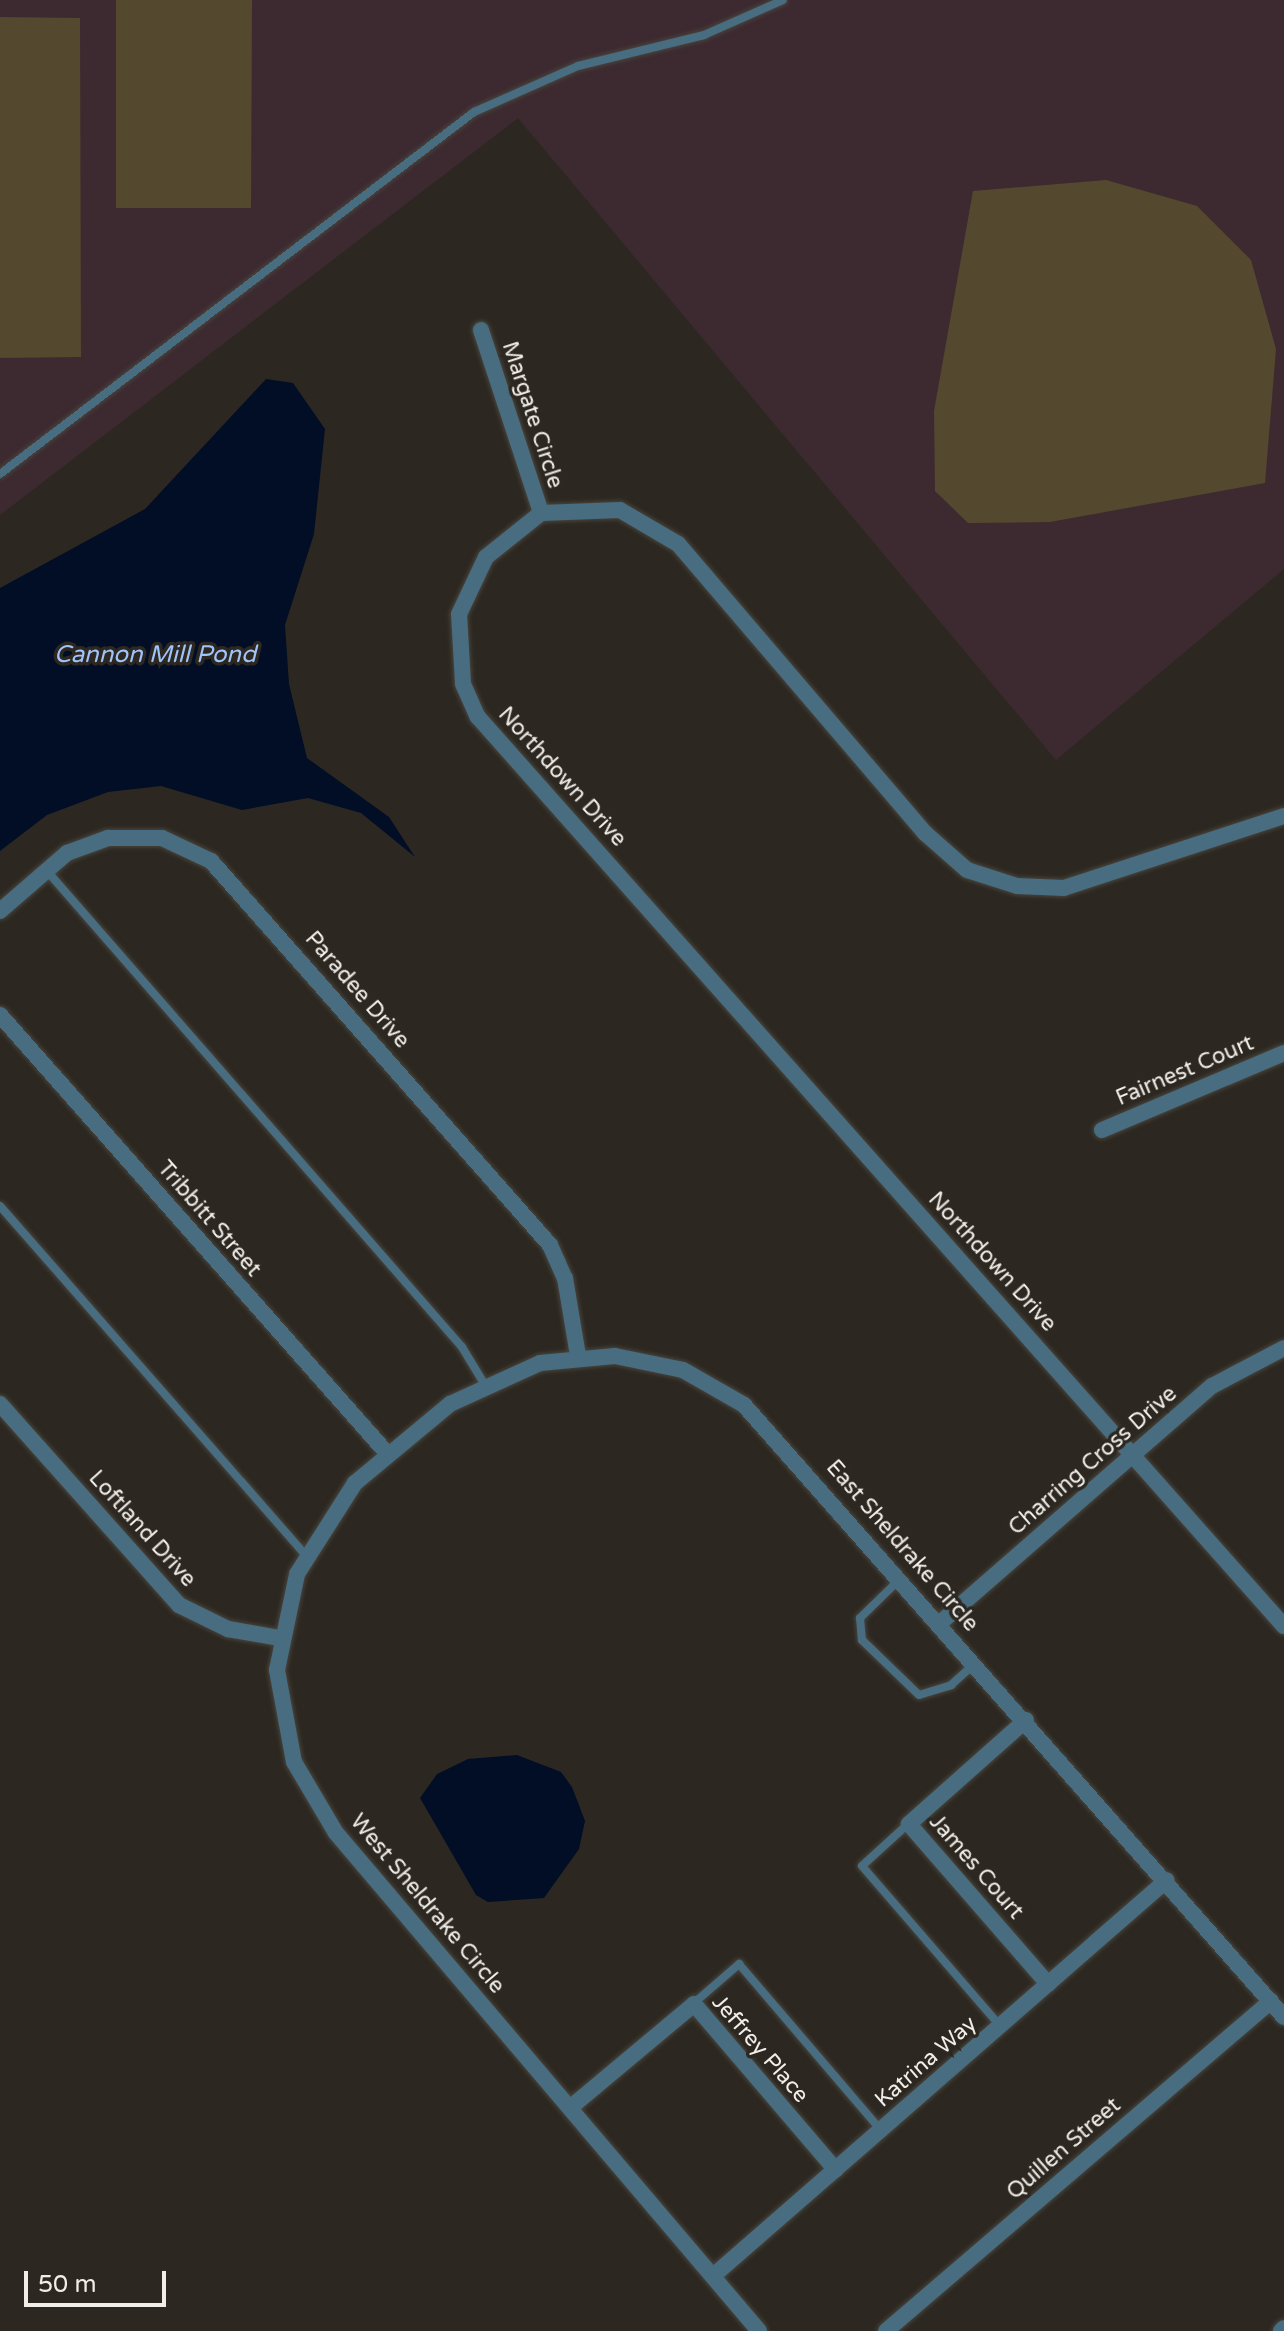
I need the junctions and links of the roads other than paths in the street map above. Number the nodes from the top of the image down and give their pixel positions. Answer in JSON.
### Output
{"nodes":[{"id":1,"x":783,"y":0,"type":"edge"},
{"id":2,"x":481,"y":330,"type":"dead end"},
{"id":3,"x":0,"y":474,"type":"edge"},
{"id":4,"x":541,"y":513,"type":"junction"},
{"id":5,"x":1284,"y":816,"type":"edge"},
{"id":6,"x":45,"y":869,"type":"junction"},
{"id":7,"x":0,"y":911,"type":"edge"},
{"id":8,"x":0,"y":1015,"type":"edge"},
{"id":9,"x":1284,"y":1053,"type":"edge"},
{"id":10,"x":1102,"y":1130,"type":"dead end"},
{"id":11,"x":0,"y":1206,"type":"edge"},
{"id":12,"x":1284,"y":1348,"type":"edge"},
{"id":13,"x":578,"y":1356,"type":"junction"},
{"id":14,"x":485,"y":1385,"type":"junction"},
{"id":15,"x":0,"y":1404,"type":"edge"},
{"id":16,"x":385,"y":1451,"type":"junction"},
{"id":17,"x":1134,"y":1454,"type":"junction"},
{"id":18,"x":305,"y":1555,"type":"junction"},
{"id":19,"x":901,"y":1579,"type":"junction"},
{"id":20,"x":940,"y":1623,"type":"junction"},
{"id":21,"x":1284,"y":1626,"type":"edge"},
{"id":22,"x":280,"y":1638,"type":"junction"},
{"id":23,"x":975,"y":1662,"type":"junction"},
{"id":24,"x":1026,"y":1720,"type":"junction"},
{"id":25,"x":909,"y":1824,"type":"junction"},
{"id":26,"x":1167,"y":1880,"type":"junction"},
{"id":27,"x":1048,"y":1984,"type":"junction"},
{"id":28,"x":1271,"y":2001,"type":"junction"},
{"id":29,"x":694,"y":2004,"type":"junction"},
{"id":30,"x":1284,"y":2017,"type":"edge"},
{"id":31,"x":1000,"y":2027,"type":"junction"},
{"id":32,"x":571,"y":2107,"type":"junction"},
{"id":33,"x":881,"y":2131,"type":"junction"},
{"id":34,"x":836,"y":2170,"type":"junction"},
{"id":35,"x":713,"y":2276,"type":"junction"},
{"id":36,"x":759,"y":2331,"type":"edge"},
{"id":37,"x":886,"y":2331,"type":"edge"}],
"edges":[{"from":1,"to":3,"type":"lane"},
{"from":2,"to":4,"type":"street","name":"Margate Circle"},
{"from":4,"to":5,"type":"street"},
{"from":4,"to":17,"type":"street","name":"Northdown Drive"},
{"from":6,"to":7,"type":"street","name":"Paradee Drive"},
{"from":6,"to":13,"type":"street","name":"Paradee Drive"},
{"from":6,"to":14,"type":"lane"},
{"from":8,"to":16,"type":"street","name":"Tribbitt Street"},
{"from":9,"to":10,"type":"street","name":"Fairnest Court"},
{"from":11,"to":18,"type":"lane"},
{"from":12,"to":17,"type":"street","name":"Charring Cross Drive"},
{"from":13,"to":14,"type":"street","name":"East Sheldrake Circle"},
{"from":13,"to":19,"type":"street","name":"East Sheldrake Circle"},
{"from":14,"to":16,"type":"street","name":"East Sheldrake Circle"},
{"from":15,"to":22,"type":"street","name":"Loftland Drive"},
{"from":16,"to":18,"type":"street","name":"West Sheldrake Circle"},
{"from":17,"to":20,"type":"street","name":"Charring Cross Drive"},
{"from":17,"to":21,"type":"street","name":"Northdown Drive"},
{"from":18,"to":22,"type":"street","name":"West Sheldrake Circle"},
{"from":19,"to":20,"type":"street","name":"East Sheldrake Circle"},
{"from":19,"to":23,"type":"lane"},
{"from":20,"to":23,"type":"street","name":"East Sheldrake Circle"},
{"from":22,"to":32,"type":"street","name":"West Sheldrake Circle"},
{"from":23,"to":24,"type":"street","name":"East Sheldrake Circle"},
{"from":24,"to":25,"type":"street","name":"James Court"},
{"from":24,"to":26,"type":"street","name":"East Sheldrake Circle"},
{"from":25,"to":27,"type":"street","name":"James Court"},
{"from":25,"to":31,"type":"lane"},
{"from":26,"to":27,"type":"street","name":"Katrina Way"},
{"from":26,"to":28,"type":"street","name":"East Sheldrake Circle"},
{"from":27,"to":31,"type":"street","name":"Katrina Way"},
{"from":28,"to":30,"type":"street","name":"East Sheldrake Circle"},
{"from":28,"to":37,"type":"street","name":"Quillen Street"},
{"from":29,"to":32,"type":"street","name":"Jeffrey Place"},
{"from":29,"to":33,"type":"lane"},
{"from":29,"to":34,"type":"street","name":"Jeffrey Place"},
{"from":31,"to":33,"type":"street","name":"Katrina Way"},
{"from":32,"to":35,"type":"street","name":"West Sheldrake Circle"},
{"from":33,"to":34,"type":"street","name":"Katrina Way"},
{"from":34,"to":35,"type":"street","name":"Katrina Way"},
{"from":35,"to":36,"type":"street","name":"West Sheldrake Circle"}]}
